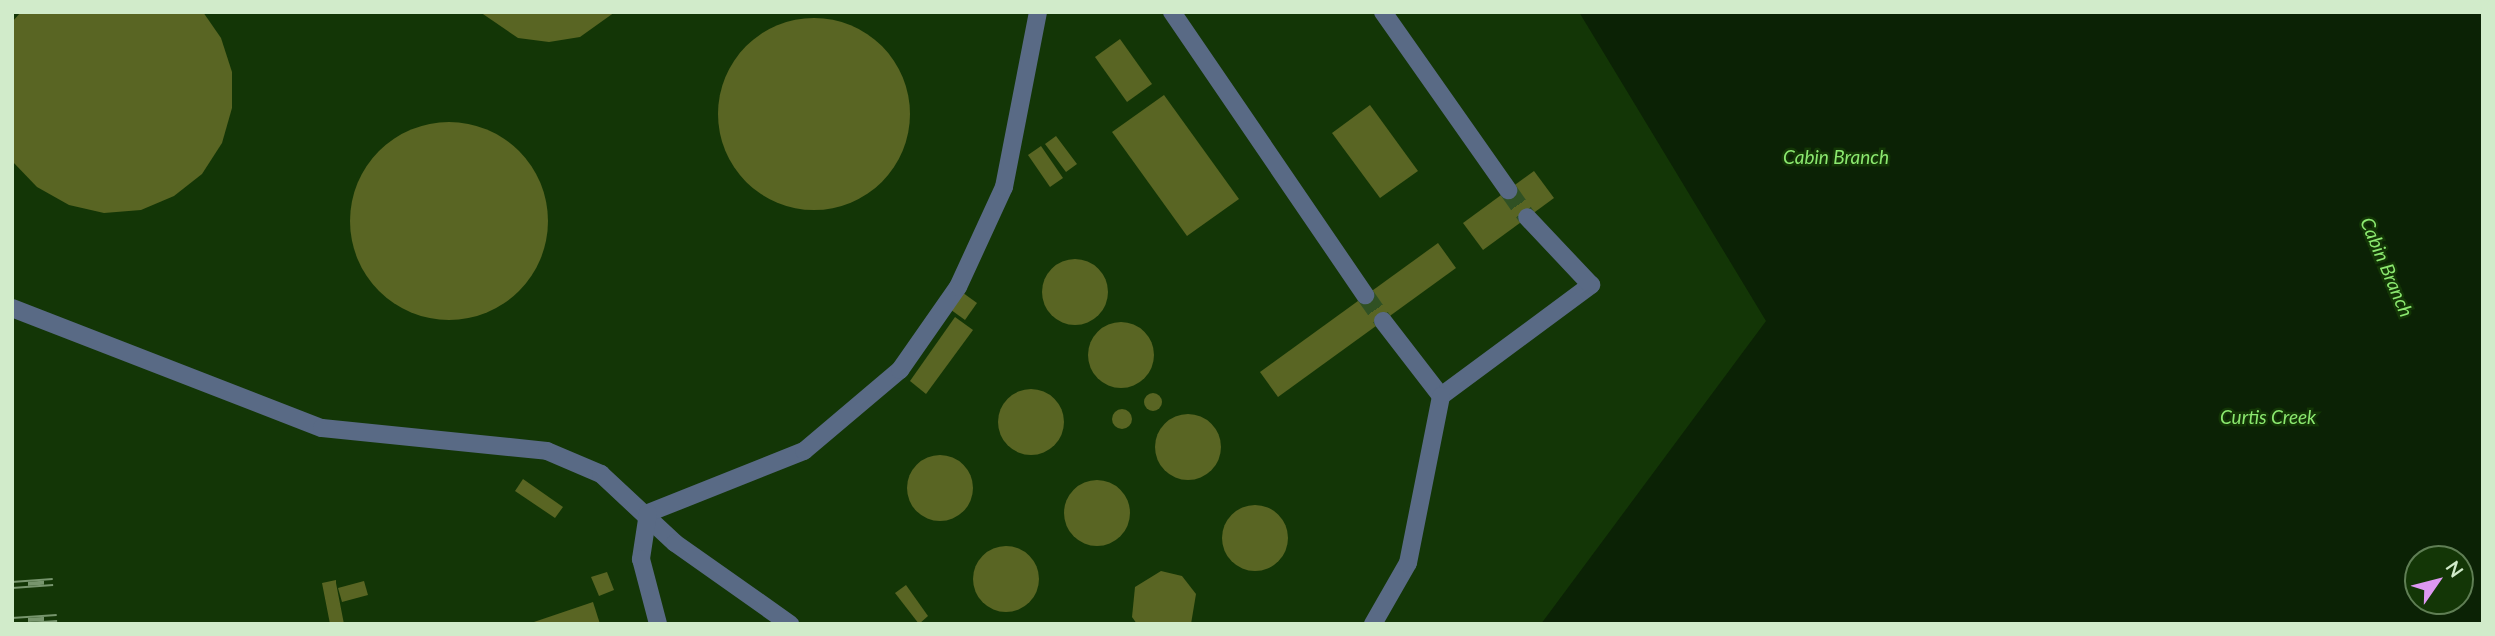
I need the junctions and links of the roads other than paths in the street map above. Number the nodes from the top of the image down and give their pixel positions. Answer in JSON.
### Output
{"nodes":[{"id":1,"x":1038,"y":12,"type":"edge"},
{"id":2,"x":1172,"y":12,"type":"edge"},
{"id":3,"x":1383,"y":12,"type":"edge"},
{"id":4,"x":1508,"y":190,"type":"tunnel mouth"},
{"id":5,"x":1527,"y":217,"type":"tunnel mouth"},
{"id":6,"x":1365,"y":295,"type":"tunnel mouth"},
{"id":7,"x":12,"y":308,"type":"edge"},
{"id":8,"x":1383,"y":321,"type":"tunnel mouth"},
{"id":9,"x":1441,"y":396,"type":"junction"},
{"id":10,"x":648,"y":513,"type":"junction"},
{"id":11,"x":658,"y":624,"type":"edge"},
{"id":12,"x":790,"y":624,"type":"edge"},
{"id":13,"x":1373,"y":624,"type":"edge"}],
"edges":[{"from":1,"to":10,"type":"lane"},
{"from":2,"to":6,"type":"lane"},
{"from":3,"to":4,"type":"lane"},
{"from":5,"to":9,"type":"lane"},
{"from":7,"to":10,"type":"lane"},
{"from":8,"to":9,"type":"lane"},
{"from":9,"to":13,"type":"lane"},
{"from":10,"to":11,"type":"lane"},
{"from":10,"to":12,"type":"lane"}]}
